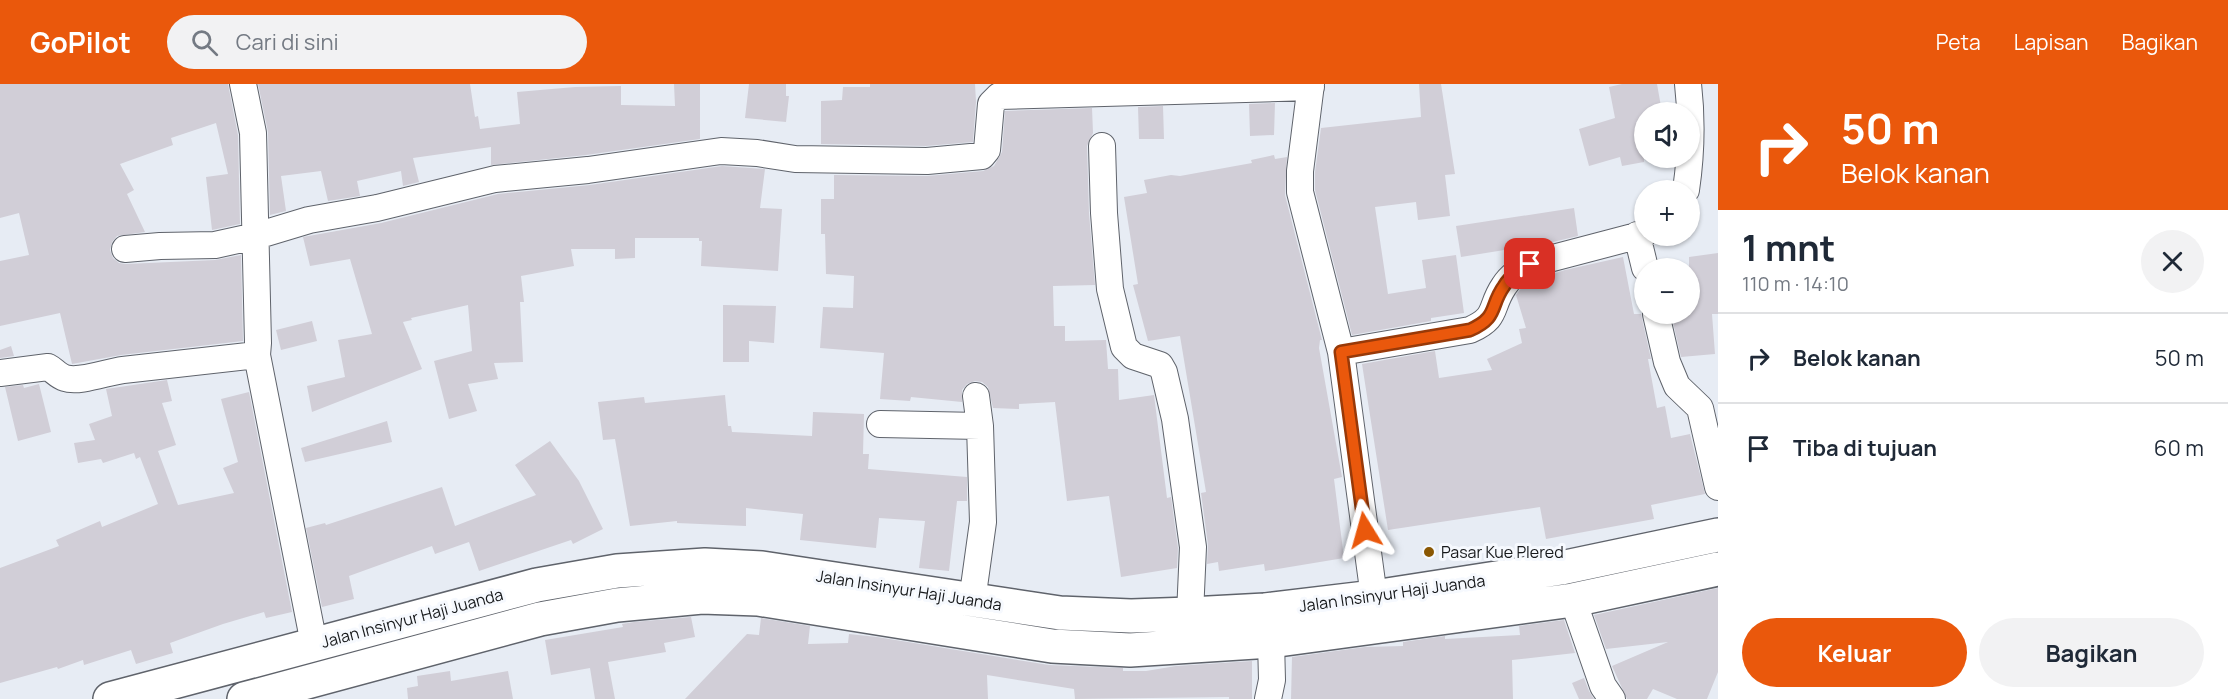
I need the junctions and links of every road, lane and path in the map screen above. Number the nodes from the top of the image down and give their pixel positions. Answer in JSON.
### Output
{"nodes":[{"id":1,"x":243,"y":84,"type":"edge"},
{"id":2,"x":1688,"y":84,"type":"edge"},
{"id":3,"x":1311,"y":85,"type":"edge"},
{"id":4,"x":1102,"y":146,"type":"dead end"},
{"id":5,"x":1687,"y":180,"type":"edge"},
{"id":6,"x":256,"y":236,"type":"junction"},
{"id":7,"x":1634,"y":236,"type":"edge"},
{"id":8,"x":125,"y":249,"type":"dead end"},
{"id":9,"x":1658,"y":324,"type":"edge"},
{"id":10,"x":1341,"y":352,"type":"junction"},
{"id":11,"x":257,"y":355,"type":"junction"},
{"id":12,"x":0,"y":373,"type":"edge"},
{"id":13,"x":976,"y":396,"type":"dead end"},
{"id":14,"x":880,"y":424,"type":"dead end"},
{"id":15,"x":980,"y":426,"type":"junction"},
{"id":16,"x":1718,"y":487,"type":"edge"},
{"id":17,"x":1718,"y":535,"type":"edge"},
{"id":18,"x":1718,"y":569,"type":"edge"},
{"id":19,"x":760,"y":583,"type":"junction"},
{"id":20,"x":1374,"y":597,"type":"junction"},
{"id":21,"x":1573,"y":600,"type":"junction"},
{"id":22,"x":972,"y":601,"type":"junction"},
{"id":23,"x":1190,"y":614,"type":"junction"},
{"id":24,"x":1270,"y":641,"type":"junction"},
{"id":25,"x":314,"y":644,"type":"junction"},
{"id":26,"x":110,"y":699,"type":"edge"},
{"id":27,"x":244,"y":699,"type":"edge"},
{"id":28,"x":1268,"y":699,"type":"edge"},
{"id":29,"x":1612,"y":699,"type":"edge"}],
"edges":[{"from":1,"to":6,"type":"street"},
{"from":2,"to":5,"type":"street"},
{"from":3,"to":6,"type":"street"},
{"from":3,"to":10,"type":"street"},
{"from":4,"to":23,"type":"street"},
{"from":6,"to":8,"type":"street"},
{"from":6,"to":11,"type":"street"},
{"from":7,"to":10,"type":"street"},
{"from":9,"to":16,"type":"street"},
{"from":10,"to":20,"type":"street"},
{"from":11,"to":12,"type":"street"},
{"from":11,"to":25,"type":"street"},
{"from":13,"to":15,"type":"street"},
{"from":14,"to":15,"type":"street"},
{"from":15,"to":22,"type":"street"},
{"from":17,"to":20,"type":"highway","name":"Jalan Insinyur Haji Juanda"},
{"from":18,"to":21,"type":"highway","name":"Jalan Insinyur Haji Juanda"},
{"from":19,"to":22,"type":"highway","name":"Jalan Insinyur Haji Juanda"},
{"from":19,"to":24,"type":"highway","name":"Jalan Insinyur Haji Juanda"},
{"from":19,"to":25,"type":"highway","name":"Jalan Insinyur Haji Juanda"},
{"from":19,"to":27,"type":"highway","name":"Jalan Insinyur Haji Juanda"},
{"from":20,"to":23,"type":"highway","name":"Jalan Insinyur Haji Juanda"},
{"from":21,"to":24,"type":"highway","name":"Jalan Insinyur Haji Juanda"},
{"from":21,"to":29,"type":"street"},
{"from":22,"to":23,"type":"highway","name":"Jalan Insinyur Haji Juanda"},
{"from":24,"to":28,"type":"street"},
{"from":25,"to":26,"type":"highway","name":"Jalan Insinyur Haji Juanda"}]}
